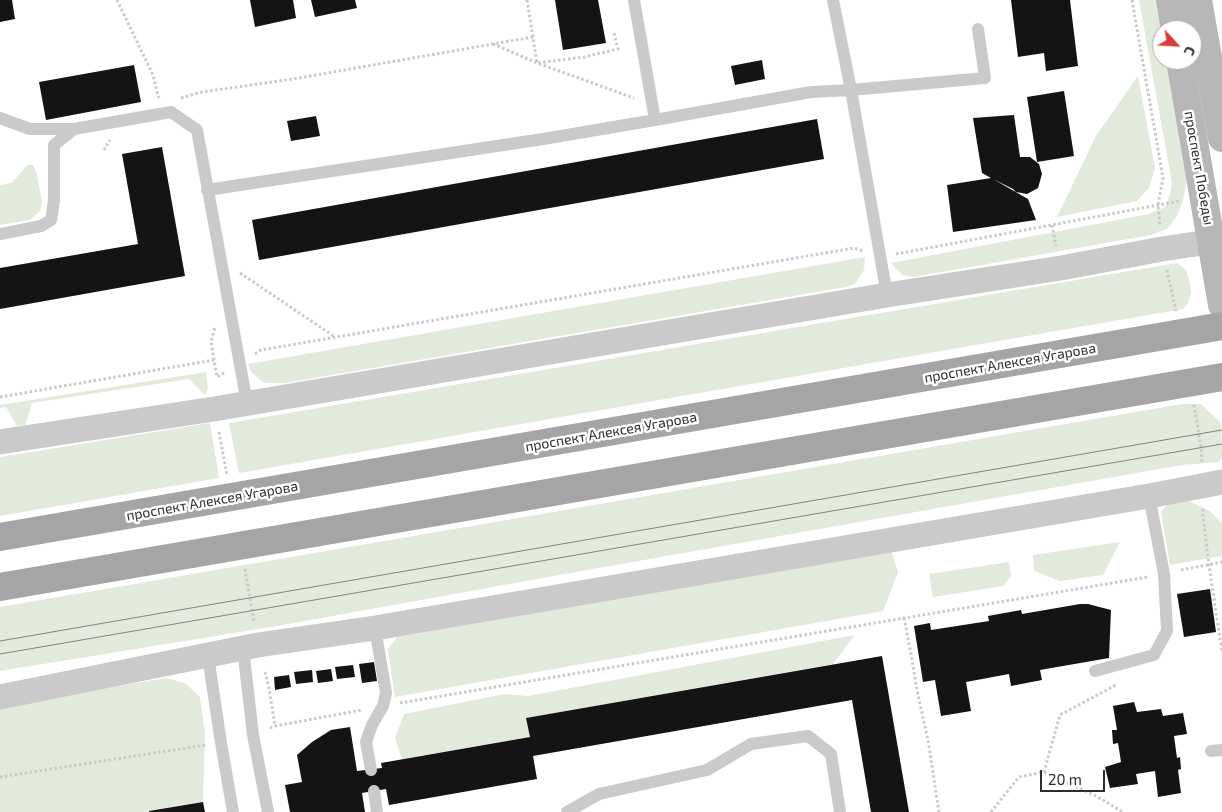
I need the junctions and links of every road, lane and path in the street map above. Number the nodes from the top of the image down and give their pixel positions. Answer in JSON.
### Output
{"nodes":[{"id":1,"x":117,"y":0,"type":"edge"},
{"id":2,"x":527,"y":0,"type":"edge"},
{"id":3,"x":634,"y":0,"type":"edge"},
{"id":4,"x":833,"y":0,"type":"edge"},
{"id":5,"x":1132,"y":0,"type":"edge"},
{"id":6,"x":1170,"y":0,"type":"edge"},
{"id":7,"x":1198,"y":0,"type":"edge"},
{"id":8,"x":1173,"y":20,"type":"edge"},
{"id":9,"x":978,"y":29,"type":"dead end"},
{"id":10,"x":614,"y":33,"type":"dead end"},
{"id":11,"x":533,"y":37,"type":"junction"},
{"id":12,"x":492,"y":44,"type":"junction"},
{"id":13,"x":537,"y":62,"type":"junction"},
{"id":14,"x":1182,"y":70,"type":"edge"},
{"id":15,"x":851,"y":90,"type":"junction"},
{"id":16,"x":652,"y":104,"type":"junction"},
{"id":17,"x":168,"y":108,"type":"junction"},
{"id":18,"x":0,"y":118,"type":"edge"},
{"id":19,"x":655,"y":120,"type":"junction"},
{"id":20,"x":74,"y":129,"type":"junction"},
{"id":21,"x":1222,"y":138,"type":"edge"},
{"id":22,"x":207,"y":190,"type":"junction"},
{"id":23,"x":0,"y":234,"type":"edge"},
{"id":24,"x":1217,"y":241,"type":"edge"},
{"id":25,"x":1162,"y":249,"type":"junction"},
{"id":26,"x":880,"y":256,"type":"junction"},
{"id":27,"x":220,"y":260,"type":"junction"},
{"id":28,"x":887,"y":295,"type":"junction"},
{"id":29,"x":1222,"y":305,"type":"edge"},
{"id":30,"x":1222,"y":326,"type":"edge"},
{"id":31,"x":1181,"y":333,"type":"junction"},
{"id":32,"x":335,"y":337,"type":"junction"},
{"id":33,"x":240,"y":363,"type":"junction"},
{"id":34,"x":1222,"y":377,"type":"edge"},
{"id":35,"x":1190,"y":382,"type":"junction"},
{"id":36,"x":0,"y":397,"type":"edge"},
{"id":37,"x":247,"y":403,"type":"junction"},
{"id":38,"x":0,"y":442,"type":"edge"},
{"id":39,"x":1213,"y":484,"type":"edge"},
{"id":40,"x":1149,"y":496,"type":"junction"},
{"id":41,"x":0,"y":537,"type":"edge"},
{"id":42,"x":1222,"y":562,"type":"edge"},
{"id":43,"x":1209,"y":565,"type":"junction"},
{"id":44,"x":1164,"y":574,"type":"junction"},
{"id":45,"x":0,"y":587,"type":"edge"},
{"id":46,"x":904,"y":618,"type":"junction"},
{"id":47,"x":375,"y":628,"type":"junction"},
{"id":48,"x":243,"y":648,"type":"junction"},
{"id":49,"x":1222,"y":652,"type":"edge"},
{"id":50,"x":208,"y":656,"type":"junction"},
{"id":51,"x":1095,"y":671,"type":"dead end"},
{"id":52,"x":1116,"y":684,"type":"dead end"},
{"id":53,"x":0,"y":697,"type":"edge"},
{"id":54,"x":383,"y":706,"type":"junction"},
{"id":55,"x":254,"y":735,"type":"junction"},
{"id":56,"x":221,"y":743,"type":"junction"},
{"id":57,"x":371,"y":770,"type":"dead end"},
{"id":58,"x":1044,"y":772,"type":"junction"},
{"id":59,"x":0,"y":777,"type":"edge"},
{"id":60,"x":374,"y":791,"type":"dead end"},
{"id":61,"x":233,"y":812,"type":"edge"},
{"id":62,"x":268,"y":812,"type":"edge"},
{"id":63,"x":377,"y":812,"type":"edge"},
{"id":64,"x":567,"y":812,"type":"edge"},
{"id":65,"x":840,"y":812,"type":"edge"},
{"id":66,"x":939,"y":812,"type":"edge"},
{"id":67,"x":991,"y":812,"type":"edge"},
{"id":68,"x":1123,"y":812,"type":"edge"}],
"edges":[{"from":1,"to":17,"type":"path"},
{"from":2,"to":11,"type":"path"},
{"from":3,"to":16,"type":"lane"},
{"from":4,"to":15,"type":"lane"},
{"from":5,"to":26,"type":"path"},
{"from":6,"to":8,"type":"main road"},
{"from":7,"to":21,"type":"main road","name":"проспект Победы"},
{"from":9,"to":15,"type":"lane"},
{"from":10,"to":13,"type":"path"},
{"from":11,"to":12,"type":"path"},
{"from":11,"to":13,"type":"path"},
{"from":12,"to":13,"type":"path"},
{"from":12,"to":17,"type":"path"},
{"from":13,"to":16,"type":"path"},
{"from":14,"to":24,"type":"main road","name":"проспект Победы"},
{"from":15,"to":19,"type":"lane"},
{"from":15,"to":26,"type":"lane"},
{"from":16,"to":19,"type":"lane"},
{"from":17,"to":20,"type":"lane"},
{"from":17,"to":22,"type":"lane"},
{"from":18,"to":20,"type":"lane"},
{"from":19,"to":22,"type":"lane"},
{"from":20,"to":23,"type":"lane"},
{"from":22,"to":27,"type":"lane"},
{"from":24,"to":25,"type":"street"},
{"from":24,"to":29,"type":"main road","name":"проспект Победы"},
{"from":25,"to":28,"type":"street"},
{"from":25,"to":31,"type":"path"},
{"from":26,"to":28,"type":"lane"},
{"from":26,"to":32,"type":"path"},
{"from":27,"to":32,"type":"path"},
{"from":27,"to":33,"type":"lane"},
{"from":28,"to":37,"type":"street"},
{"from":30,"to":31,"type":"main road","name":"проспект Алексея Угарова"},
{"from":31,"to":41,"type":"main road","name":"проспект Алексея Угарова"},
{"from":32,"to":33,"type":"path"},
{"from":33,"to":36,"type":"path"},
{"from":33,"to":37,"type":"lane"},
{"from":34,"to":35,"type":"main road"},
{"from":35,"to":39,"type":"path"},
{"from":35,"to":45,"type":"main road"},
{"from":37,"to":38,"type":"street"},
{"from":39,"to":40,"type":"street"},
{"from":39,"to":43,"type":"path"},
{"from":40,"to":44,"type":"lane"},
{"from":40,"to":47,"type":"street"},
{"from":42,"to":43,"type":"path"},
{"from":43,"to":44,"type":"path"},
{"from":43,"to":49,"type":"path"},
{"from":44,"to":46,"type":"path"},
{"from":44,"to":51,"type":"lane"},
{"from":46,"to":54,"type":"path"},
{"from":46,"to":66,"type":"path"},
{"from":47,"to":48,"type":"street"},
{"from":47,"to":54,"type":"lane"},
{"from":48,"to":50,"type":"street"},
{"from":48,"to":55,"type":"lane"},
{"from":50,"to":53,"type":"street"},
{"from":50,"to":56,"type":"lane"},
{"from":52,"to":58,"type":"path"},
{"from":54,"to":55,"type":"path"},
{"from":54,"to":57,"type":"lane"},
{"from":55,"to":62,"type":"lane"},
{"from":56,"to":59,"type":"path"},
{"from":56,"to":61,"type":"lane"},
{"from":58,"to":67,"type":"path"},
{"from":58,"to":68,"type":"path"},
{"from":60,"to":63,"type":"lane"},
{"from":64,"to":65,"type":"lane"}]}
